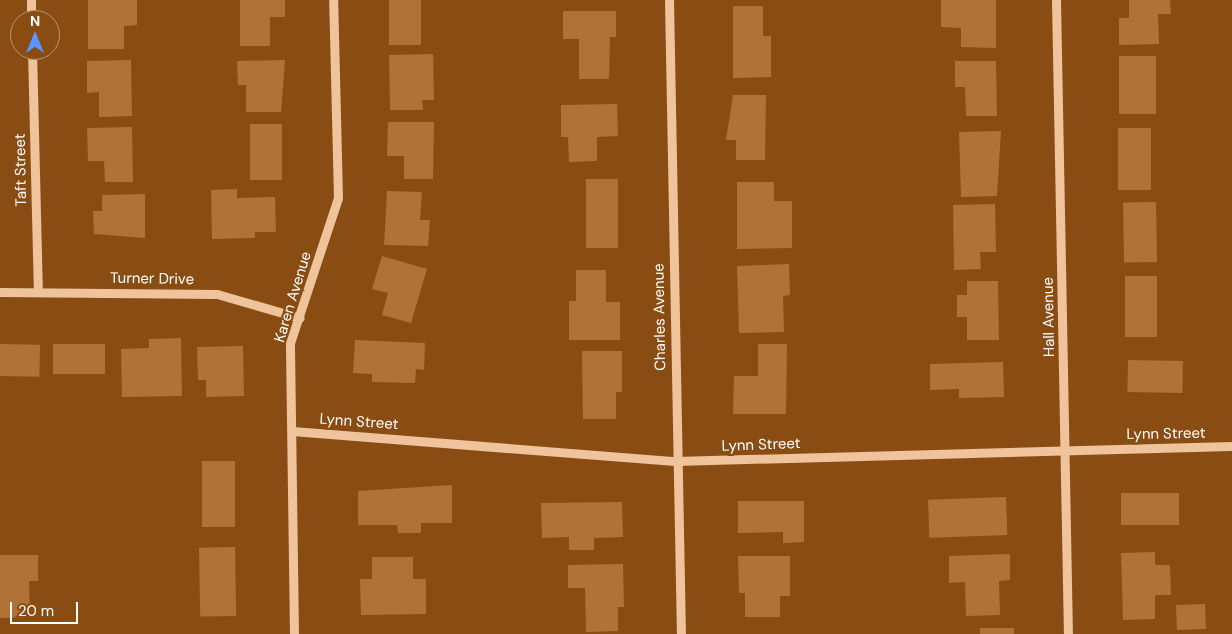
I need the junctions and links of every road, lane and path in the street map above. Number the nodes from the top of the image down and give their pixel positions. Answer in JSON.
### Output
{"nodes":[{"id":1,"x":333,"y":0,"type":"edge"},
{"id":2,"x":669,"y":0,"type":"edge"},
{"id":3,"x":1056,"y":0,"type":"edge"},
{"id":4,"x":32,"y":60,"type":"edge"},
{"id":5,"x":38,"y":290,"type":"junction"},
{"id":6,"x":0,"y":292,"type":"edge"},
{"id":7,"x":300,"y":318,"type":"junction"},
{"id":8,"x":292,"y":431,"type":"junction"},
{"id":9,"x":1232,"y":446,"type":"edge"},
{"id":10,"x":1066,"y":450,"type":"junction"},
{"id":11,"x":676,"y":461,"type":"junction"},
{"id":12,"x":294,"y":634,"type":"edge"},
{"id":13,"x":681,"y":634,"type":"edge"},
{"id":14,"x":1068,"y":634,"type":"edge"}],
"edges":[{"from":1,"to":7,"type":"street","name":"Karen Avenue"},
{"from":2,"to":11,"type":"street","name":"Charles Avenue"},
{"from":3,"to":10,"type":"street","name":"Hall Avenue"},
{"from":4,"to":5,"type":"street","name":"Taft Street"},
{"from":5,"to":6,"type":"street","name":"Turner Drive"},
{"from":5,"to":7,"type":"street","name":"Turner Drive"},
{"from":7,"to":8,"type":"street","name":"Karen Avenue"},
{"from":8,"to":11,"type":"street","name":"Lynn Street"},
{"from":8,"to":12,"type":"street","name":"Karen Avenue"},
{"from":9,"to":10,"type":"street","name":"Lynn Street"},
{"from":10,"to":11,"type":"street","name":"Lynn Street"},
{"from":10,"to":14,"type":"street","name":"Hall Avenue"},
{"from":11,"to":13,"type":"street","name":"Charles Avenue"}]}
